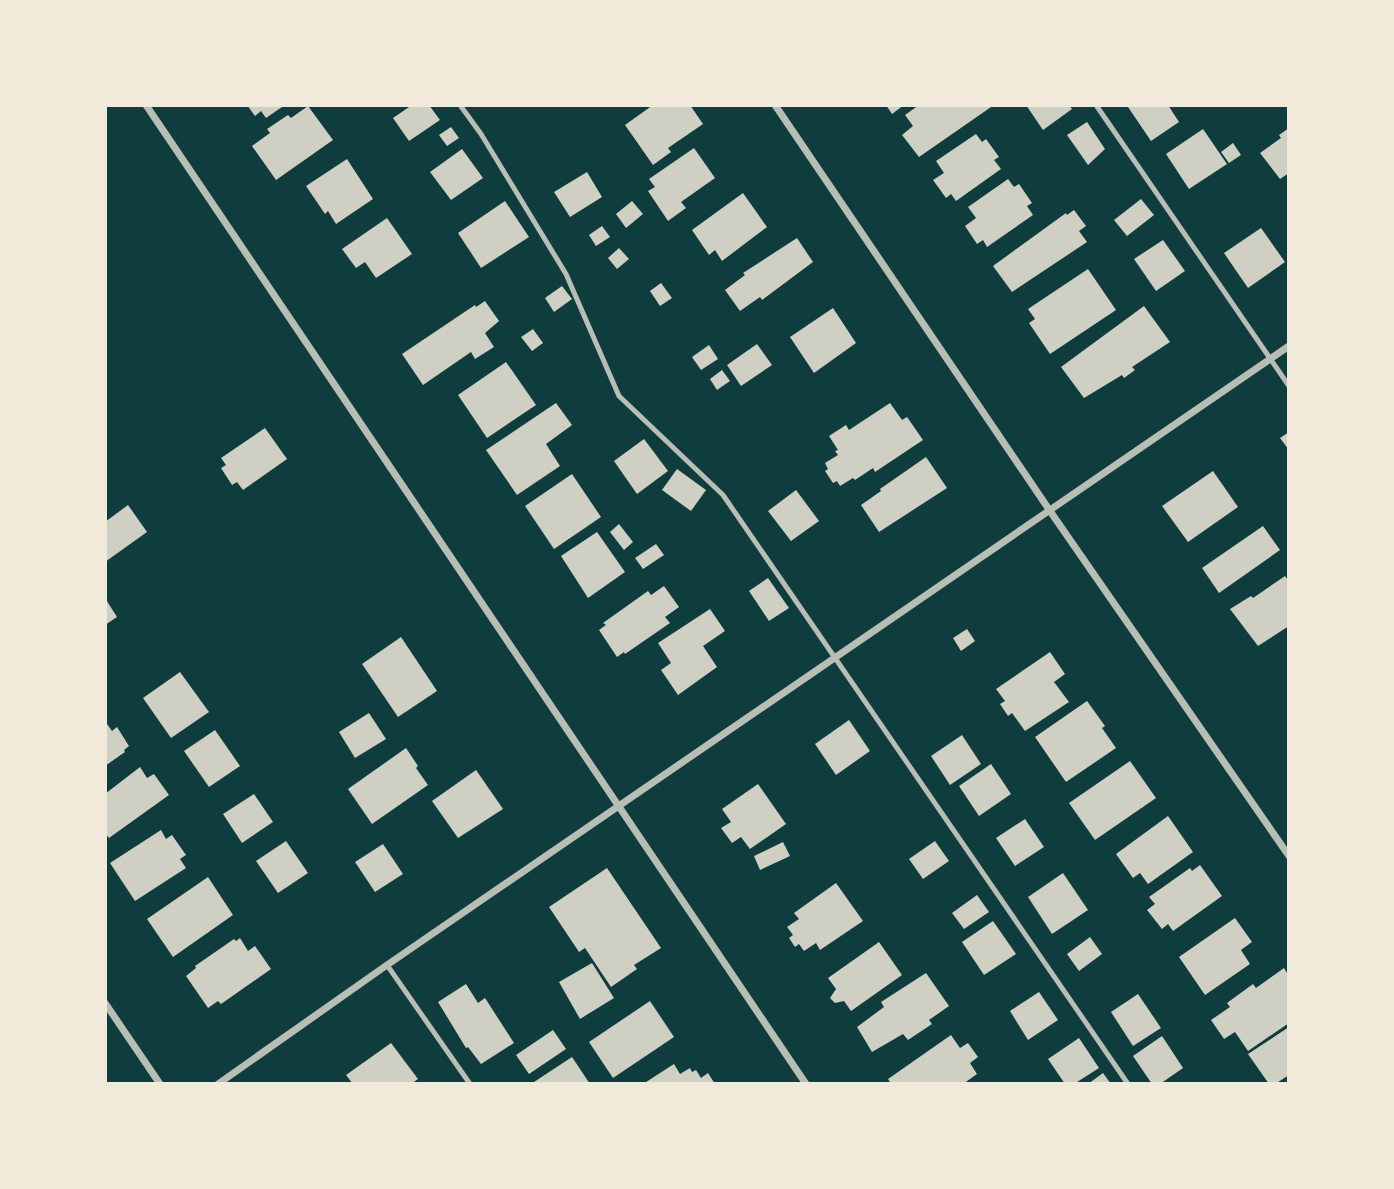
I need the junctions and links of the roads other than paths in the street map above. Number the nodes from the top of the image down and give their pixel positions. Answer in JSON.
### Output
{"nodes":[{"id":1,"x":146,"y":105,"type":"edge"},
{"id":2,"x":460,"y":105,"type":"edge"},
{"id":3,"x":775,"y":105,"type":"edge"},
{"id":4,"x":1096,"y":105,"type":"edge"},
{"id":5,"x":1289,"y":346,"type":"edge"},
{"id":6,"x":1271,"y":359,"type":"junction"},
{"id":7,"x":1289,"y":386,"type":"edge"},
{"id":8,"x":1050,"y":511,"type":"junction"},
{"id":9,"x":835,"y":659,"type":"junction"},
{"id":10,"x":618,"y":807,"type":"junction"},
{"id":11,"x":1289,"y":856,"type":"edge"},
{"id":12,"x":387,"y":965,"type":"junction"},
{"id":13,"x":105,"y":1003,"type":"edge"},
{"id":14,"x":160,"y":1084,"type":"edge"},
{"id":15,"x":218,"y":1084,"type":"edge"},
{"id":16,"x":470,"y":1084,"type":"edge"},
{"id":17,"x":806,"y":1084,"type":"edge"},
{"id":18,"x":1128,"y":1084,"type":"edge"}],
"edges":[{"from":1,"to":10,"type":"street"},
{"from":2,"to":9,"type":"lane"},
{"from":3,"to":8,"type":"street"},
{"from":4,"to":6,"type":"lane"},
{"from":5,"to":6,"type":"street"},
{"from":6,"to":7,"type":"lane"},
{"from":6,"to":8,"type":"street"},
{"from":8,"to":9,"type":"street"},
{"from":8,"to":11,"type":"street"},
{"from":9,"to":10,"type":"street"},
{"from":9,"to":18,"type":"lane"},
{"from":10,"to":12,"type":"street"},
{"from":10,"to":17,"type":"street"},
{"from":12,"to":15,"type":"street"},
{"from":12,"to":16,"type":"lane"},
{"from":13,"to":14,"type":"street"}]}
